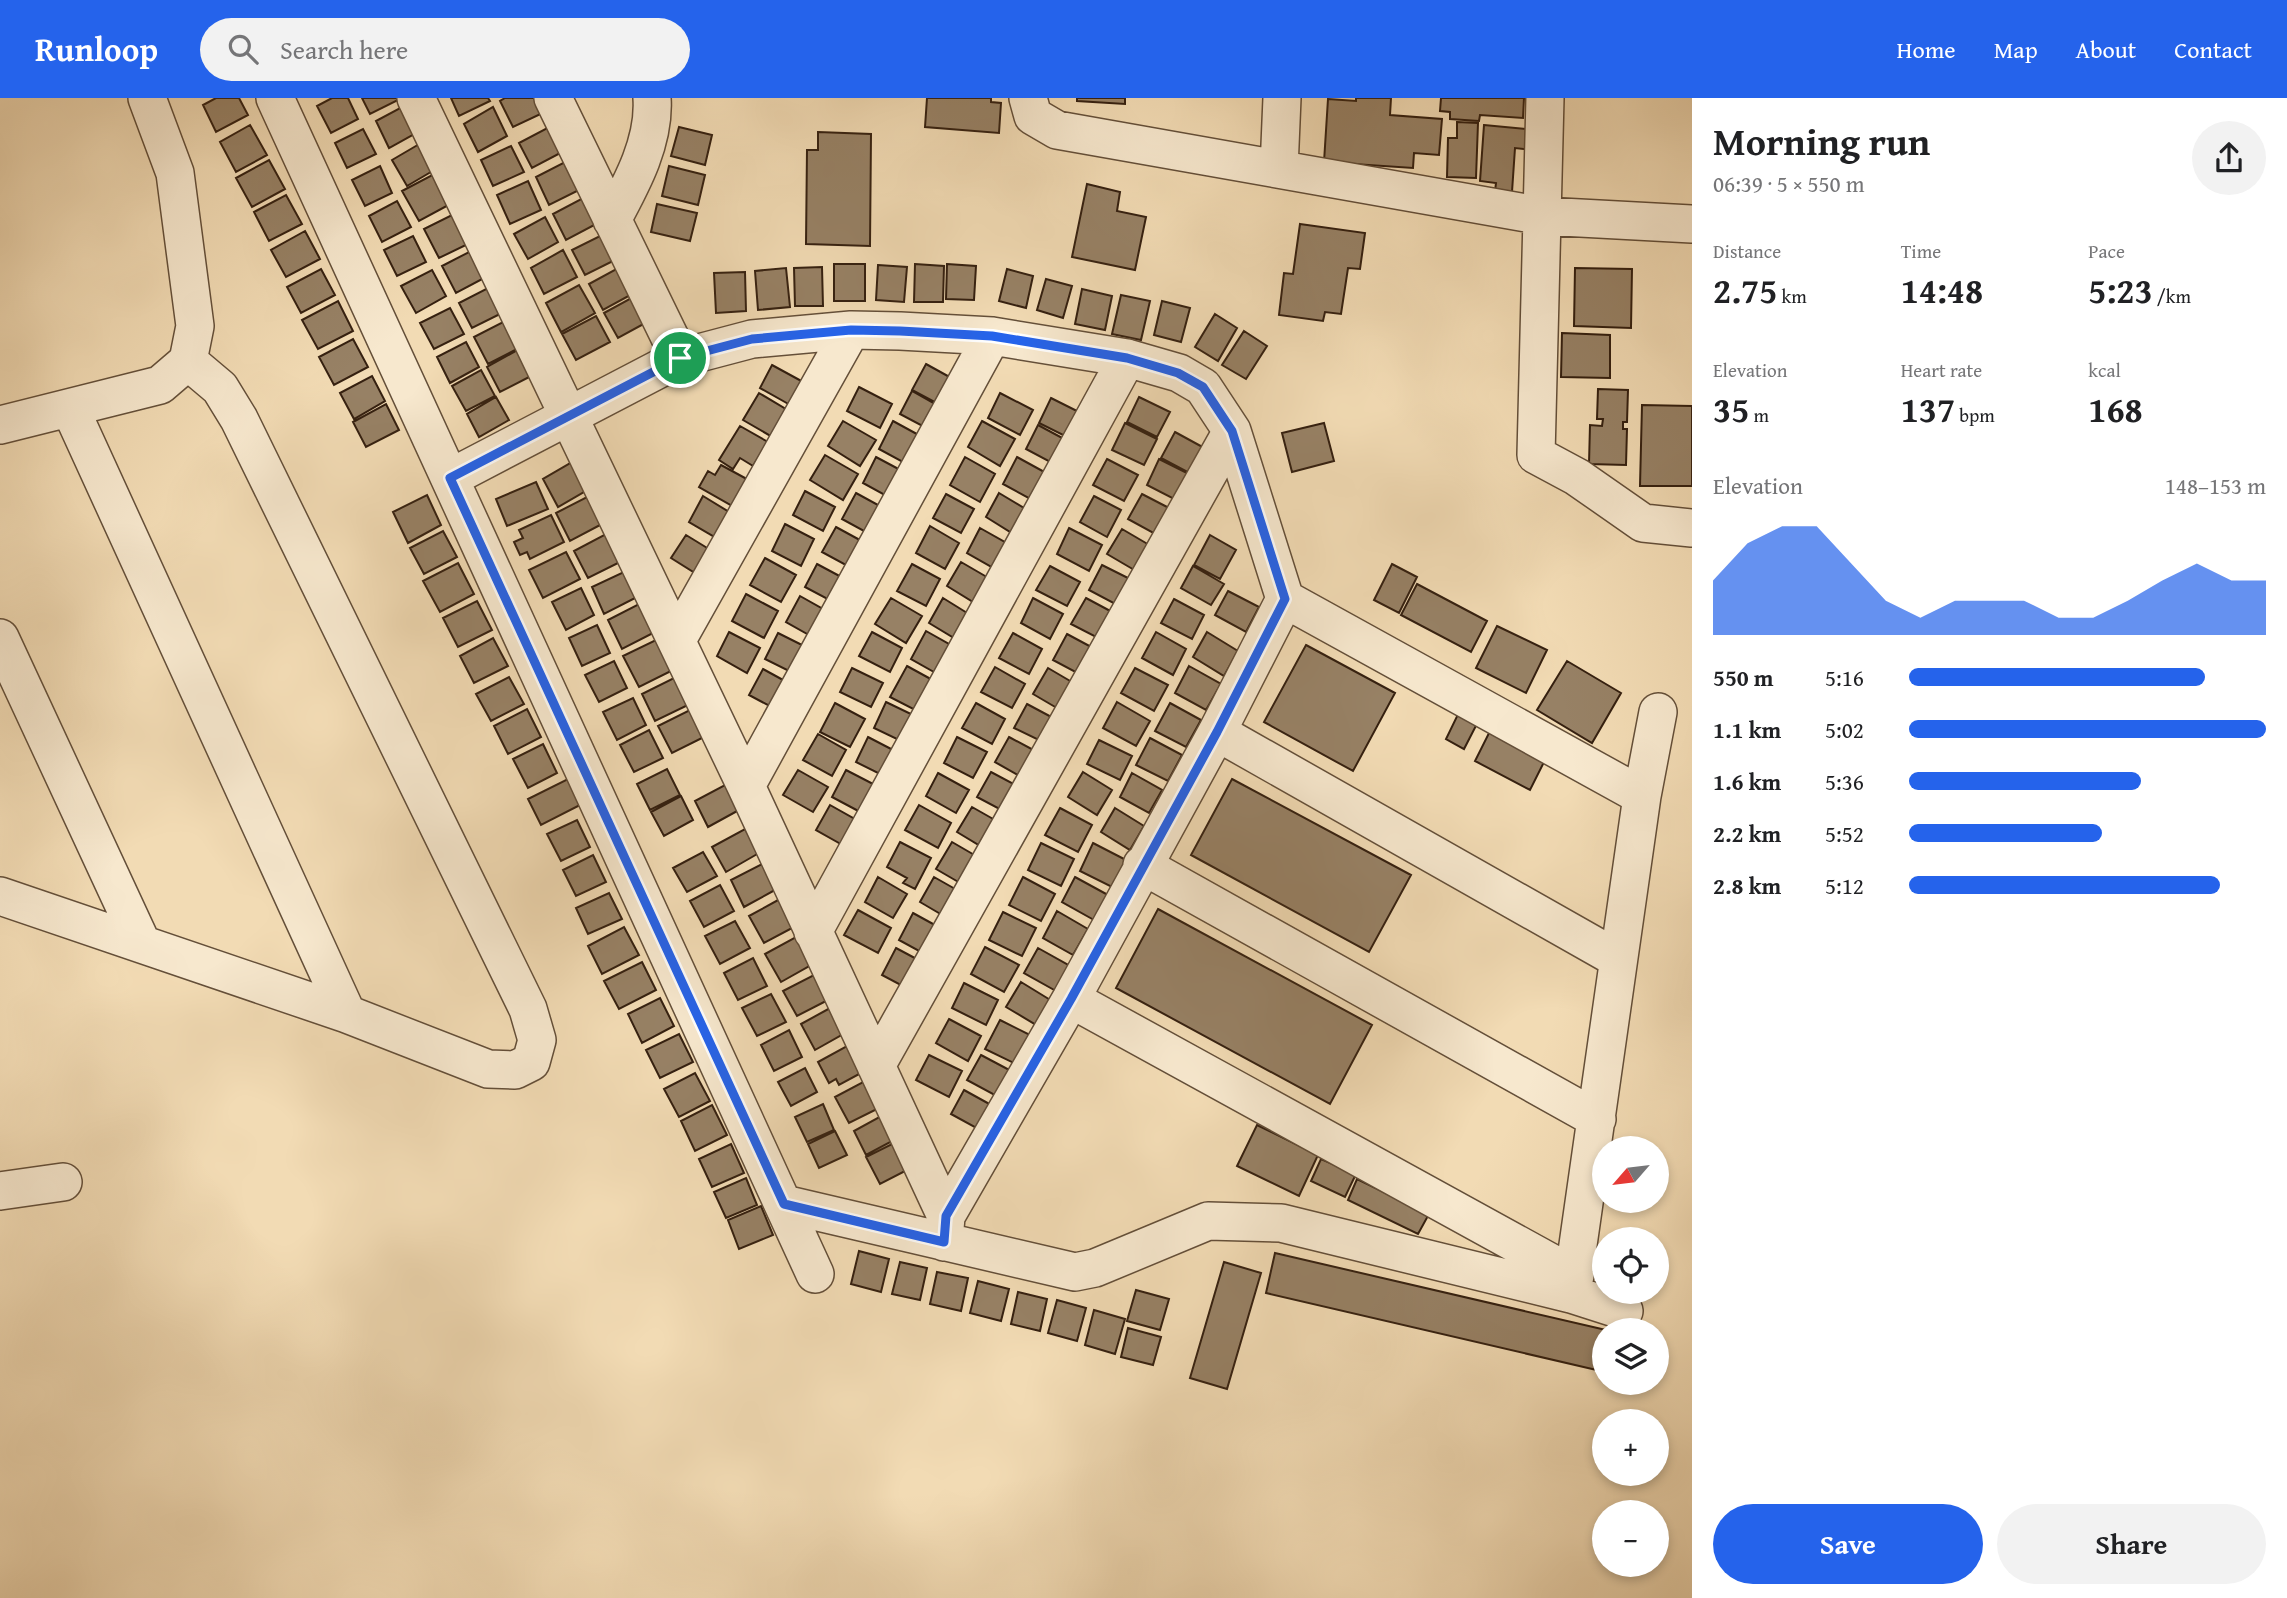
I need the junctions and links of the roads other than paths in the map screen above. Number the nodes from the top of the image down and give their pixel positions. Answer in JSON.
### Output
{"nodes":[{"id":1,"x":147,"y":98,"type":"edge"},
{"id":2,"x":275,"y":98,"type":"edge"},
{"id":3,"x":415,"y":98,"type":"edge"},
{"id":4,"x":553,"y":98,"type":"edge"},
{"id":5,"x":652,"y":98,"type":"edge"},
{"id":6,"x":1028,"y":98,"type":"edge"},
{"id":7,"x":1282,"y":98,"type":"edge"},
{"id":8,"x":1545,"y":98,"type":"edge"},
{"id":9,"x":1279,"y":169,"type":"junction"},
{"id":10,"x":1543,"y":216,"type":"junction"},
{"id":11,"x":612,"y":220,"type":"junction"},
{"id":12,"x":1692,"y":224,"type":"edge"},
{"id":13,"x":851,"y":330,"type":"junction"},
{"id":14,"x":992,"y":336,"type":"junction"},
{"id":15,"x":680,"y":358,"type":"junction"},
{"id":16,"x":1127,"y":358,"type":"junction"},
{"id":17,"x":188,"y":361,"type":"junction"},
{"id":18,"x":70,"y":408,"type":"junction"},
{"id":19,"x":568,"y":416,"type":"junction"},
{"id":20,"x":0,"y":425,"type":"edge"},
{"id":21,"x":1232,"y":431,"type":"junction"},
{"id":22,"x":450,"y":478,"type":"junction"},
{"id":23,"x":1692,"y":528,"type":"edge"},
{"id":24,"x":1285,"y":599,"type":"junction"},
{"id":25,"x":0,"y":638,"type":"edge"},
{"id":26,"x":677,"y":640,"type":"junction"},
{"id":27,"x":1658,"y":712,"type":"dead end"},
{"id":28,"x":1217,"y":732,"type":"junction"},
{"id":29,"x":746,"y":786,"type":"junction"},
{"id":30,"x":1642,"y":796,"type":"junction"},
{"id":31,"x":1142,"y":865,"type":"junction"},
{"id":32,"x":0,"y":896,"type":"edge"},
{"id":33,"x":813,"y":932,"type":"junction"},
{"id":34,"x":142,"y":944,"type":"junction"},
{"id":35,"x":1618,"y":959,"type":"junction"},
{"id":36,"x":1071,"y":999,"type":"junction"},
{"id":37,"x":346,"y":1014,"type":"junction"},
{"id":38,"x":876,"y":1066,"type":"junction"},
{"id":39,"x":1597,"y":1119,"type":"junction"},
{"id":40,"x":63,"y":1182,"type":"dead end"},
{"id":41,"x":0,"y":1191,"type":"edge"},
{"id":42,"x":784,"y":1204,"type":"junction"},
{"id":43,"x":945,"y":1229,"type":"junction"},
{"id":44,"x":815,"y":1274,"type":"dead end"},
{"id":45,"x":1573,"y":1285,"type":"junction"},
{"id":46,"x":1624,"y":1311,"type":"dead end"}],
"edges":[{"from":1,"to":17,"type":"street"},
{"from":2,"to":22,"type":"street"},
{"from":3,"to":19,"type":"street"},
{"from":4,"to":11,"type":"street"},
{"from":5,"to":11,"type":"street"},
{"from":6,"to":9,"type":"street"},
{"from":7,"to":9,"type":"street"},
{"from":8,"to":10,"type":"street"},
{"from":9,"to":10,"type":"street"},
{"from":10,"to":12,"type":"street"},
{"from":10,"to":23,"type":"street"},
{"from":11,"to":15,"type":"street"},
{"from":13,"to":14,"type":"street"},
{"from":13,"to":15,"type":"street"},
{"from":13,"to":26,"type":"street"},
{"from":14,"to":16,"type":"street"},
{"from":14,"to":29,"type":"street"},
{"from":15,"to":19,"type":"street"},
{"from":16,"to":21,"type":"street"},
{"from":16,"to":33,"type":"street"},
{"from":17,"to":18,"type":"street"},
{"from":17,"to":37,"type":"street"},
{"from":18,"to":20,"type":"street"},
{"from":18,"to":37,"type":"street"},
{"from":19,"to":22,"type":"street"},
{"from":19,"to":26,"type":"street"},
{"from":21,"to":24,"type":"street"},
{"from":21,"to":38,"type":"street"},
{"from":22,"to":42,"type":"street"},
{"from":24,"to":28,"type":"street"},
{"from":24,"to":30,"type":"street"},
{"from":25,"to":34,"type":"street"},
{"from":26,"to":29,"type":"street"},
{"from":27,"to":30,"type":"street"},
{"from":28,"to":31,"type":"street"},
{"from":28,"to":35,"type":"street"},
{"from":29,"to":33,"type":"street"},
{"from":30,"to":35,"type":"street"},
{"from":31,"to":36,"type":"street"},
{"from":31,"to":39,"type":"street"},
{"from":32,"to":34,"type":"street"},
{"from":33,"to":38,"type":"street"},
{"from":34,"to":37,"type":"street"},
{"from":35,"to":39,"type":"street"},
{"from":36,"to":43,"type":"street"},
{"from":36,"to":45,"type":"street"},
{"from":38,"to":43,"type":"street"},
{"from":39,"to":45,"type":"street"},
{"from":40,"to":41,"type":"street"},
{"from":42,"to":43,"type":"street"},
{"from":42,"to":44,"type":"street"},
{"from":43,"to":45,"type":"street"},
{"from":45,"to":46,"type":"street"}]}
